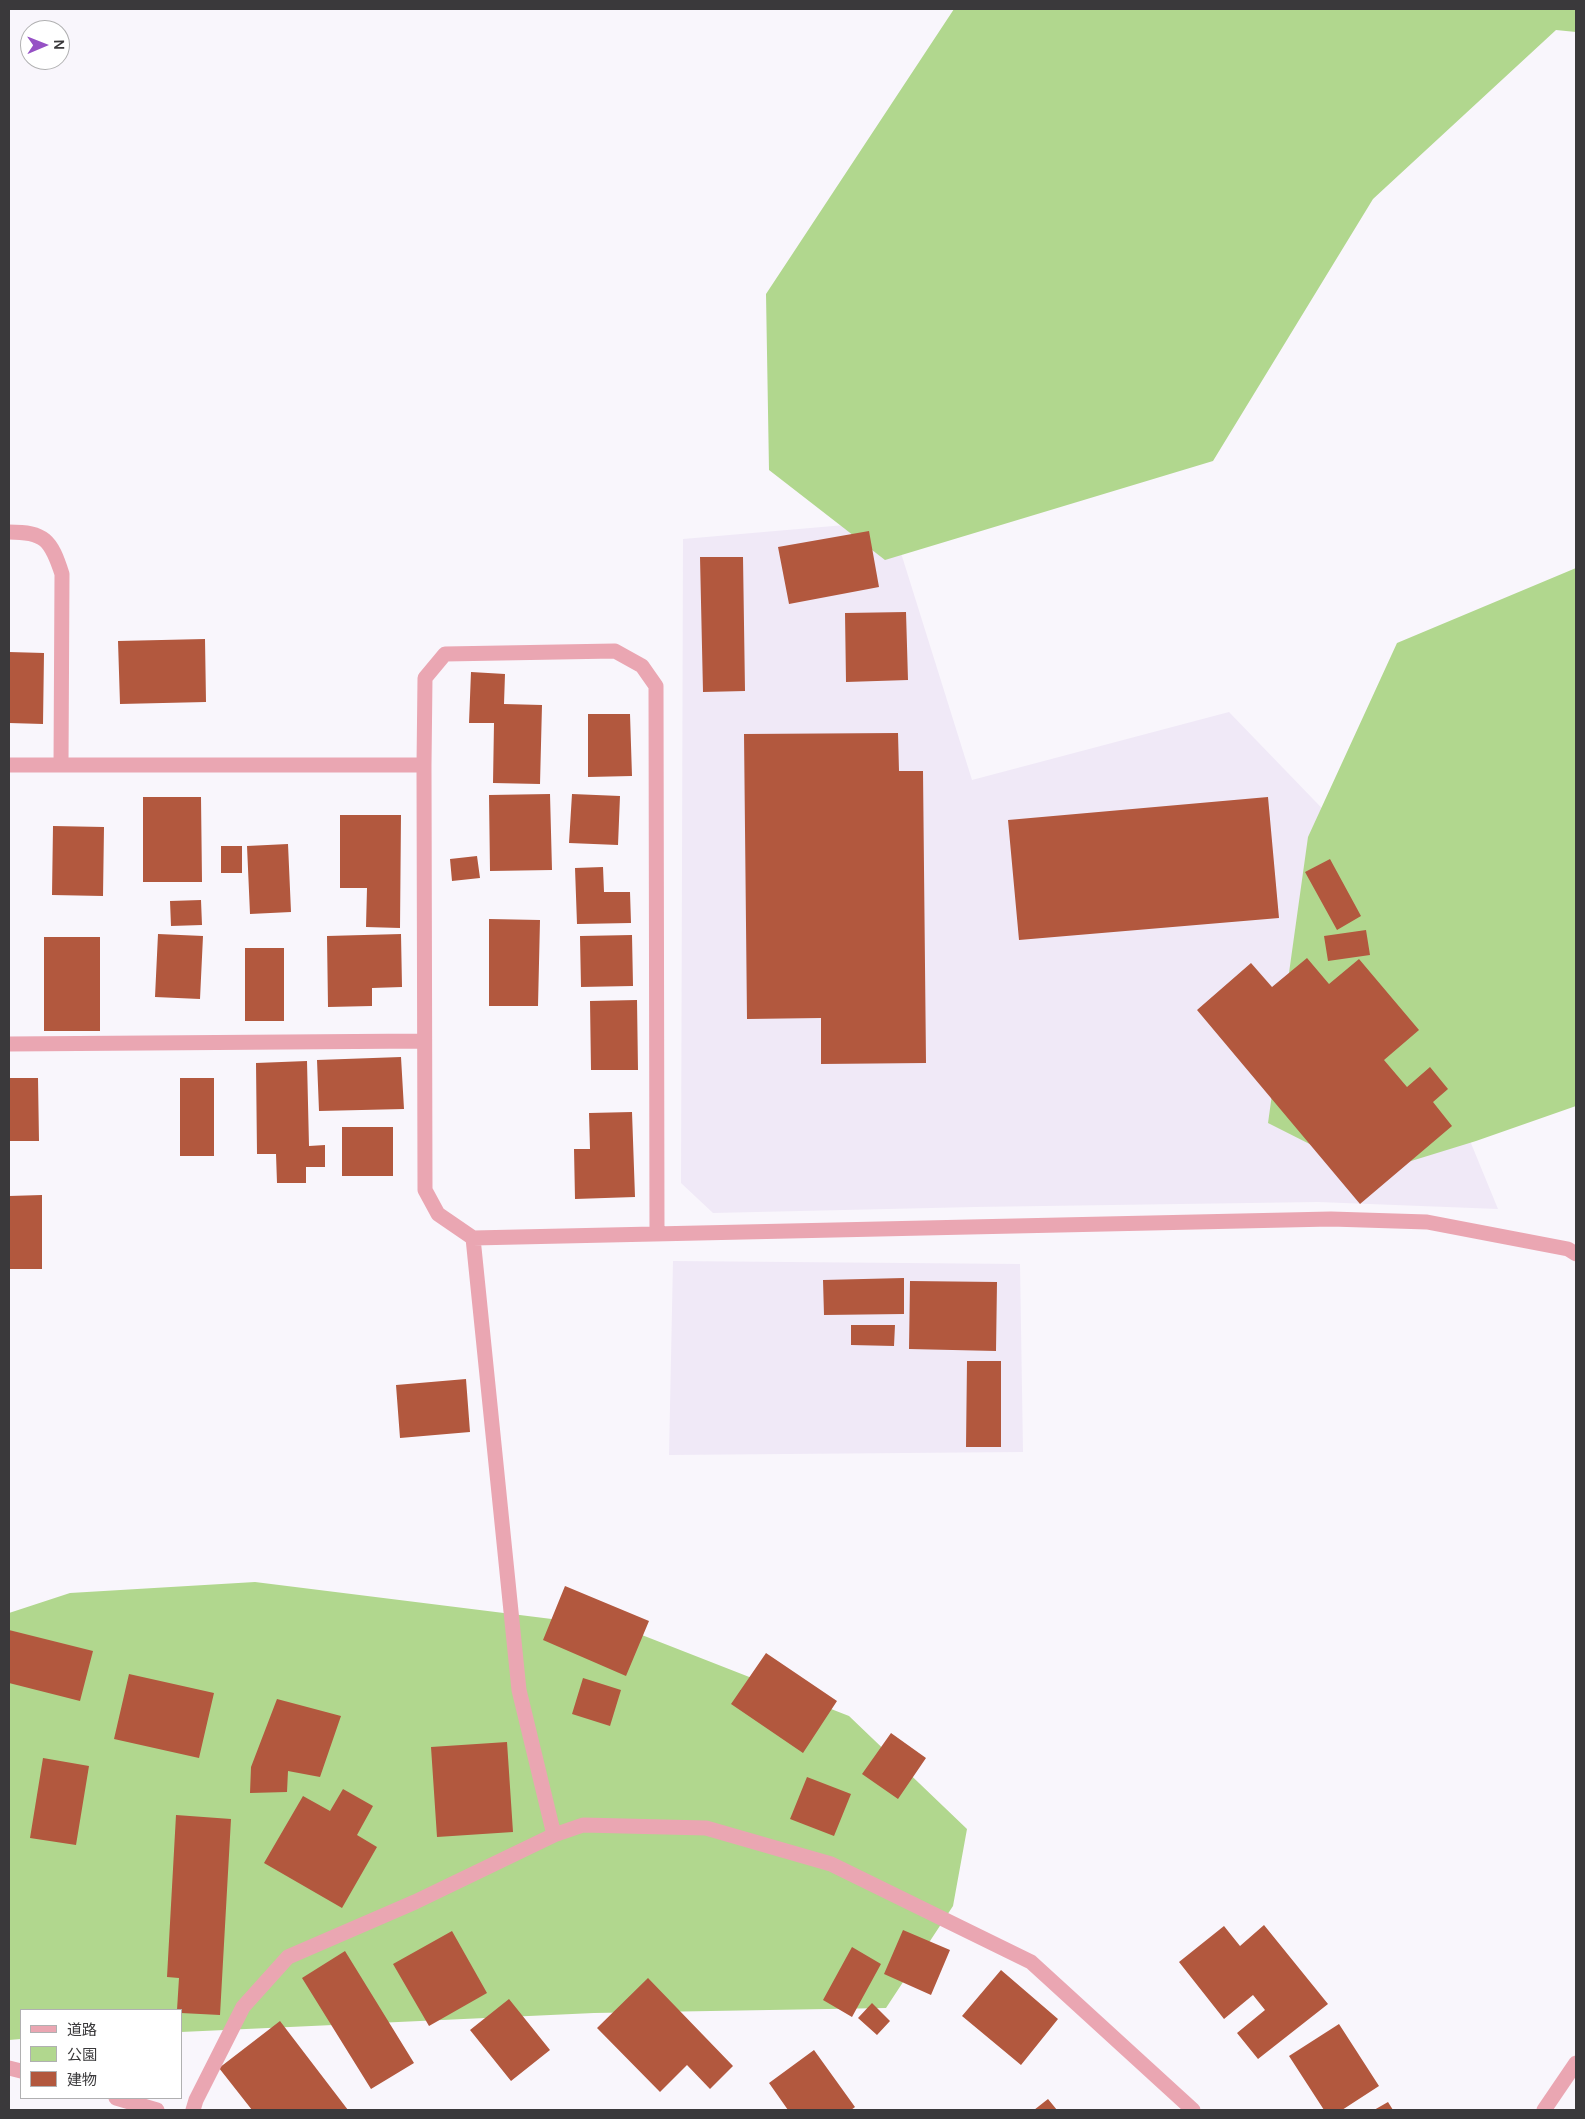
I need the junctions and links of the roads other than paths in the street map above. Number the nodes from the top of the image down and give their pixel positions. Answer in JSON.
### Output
{"nodes":[{"id":1,"x":9,"y":532,"type":"edge"},
{"id":2,"x":9,"y":765,"type":"edge"},
{"id":3,"x":61,"y":765,"type":"junction"},
{"id":4,"x":424,"y":765,"type":"junction"},
{"id":5,"x":424,"y":1041,"type":"junction"},
{"id":6,"x":9,"y":1044,"type":"edge"},
{"id":7,"x":657,"y":1233,"type":"junction"},
{"id":8,"x":473,"y":1238,"type":"junction"},
{"id":9,"x":1576,"y":1254,"type":"edge"},
{"id":10,"x":554,"y":1835,"type":"junction"},
{"id":11,"x":1576,"y":2063,"type":"edge"},
{"id":12,"x":120,"y":2099,"type":"edge"},
{"id":13,"x":158,"y":2110,"type":"edge"},
{"id":14,"x":193,"y":2110,"type":"edge"},
{"id":15,"x":1193,"y":2110,"type":"edge"},
{"id":16,"x":1544,"y":2110,"type":"edge"}],
"edges":[{"from":1,"to":3,"type":"street"},
{"from":2,"to":3,"type":"street"},
{"from":3,"to":4,"type":"street"},
{"from":4,"to":5,"type":"street"},
{"from":4,"to":7,"type":"street"},
{"from":5,"to":6,"type":"street"},
{"from":5,"to":8,"type":"street"},
{"from":7,"to":8,"type":"street"},
{"from":7,"to":9,"type":"street"},
{"from":8,"to":10,"type":"street"},
{"from":10,"to":14,"type":"street"},
{"from":10,"to":15,"type":"street"},
{"from":11,"to":16,"type":"street"},
{"from":12,"to":13,"type":"street"}]}
